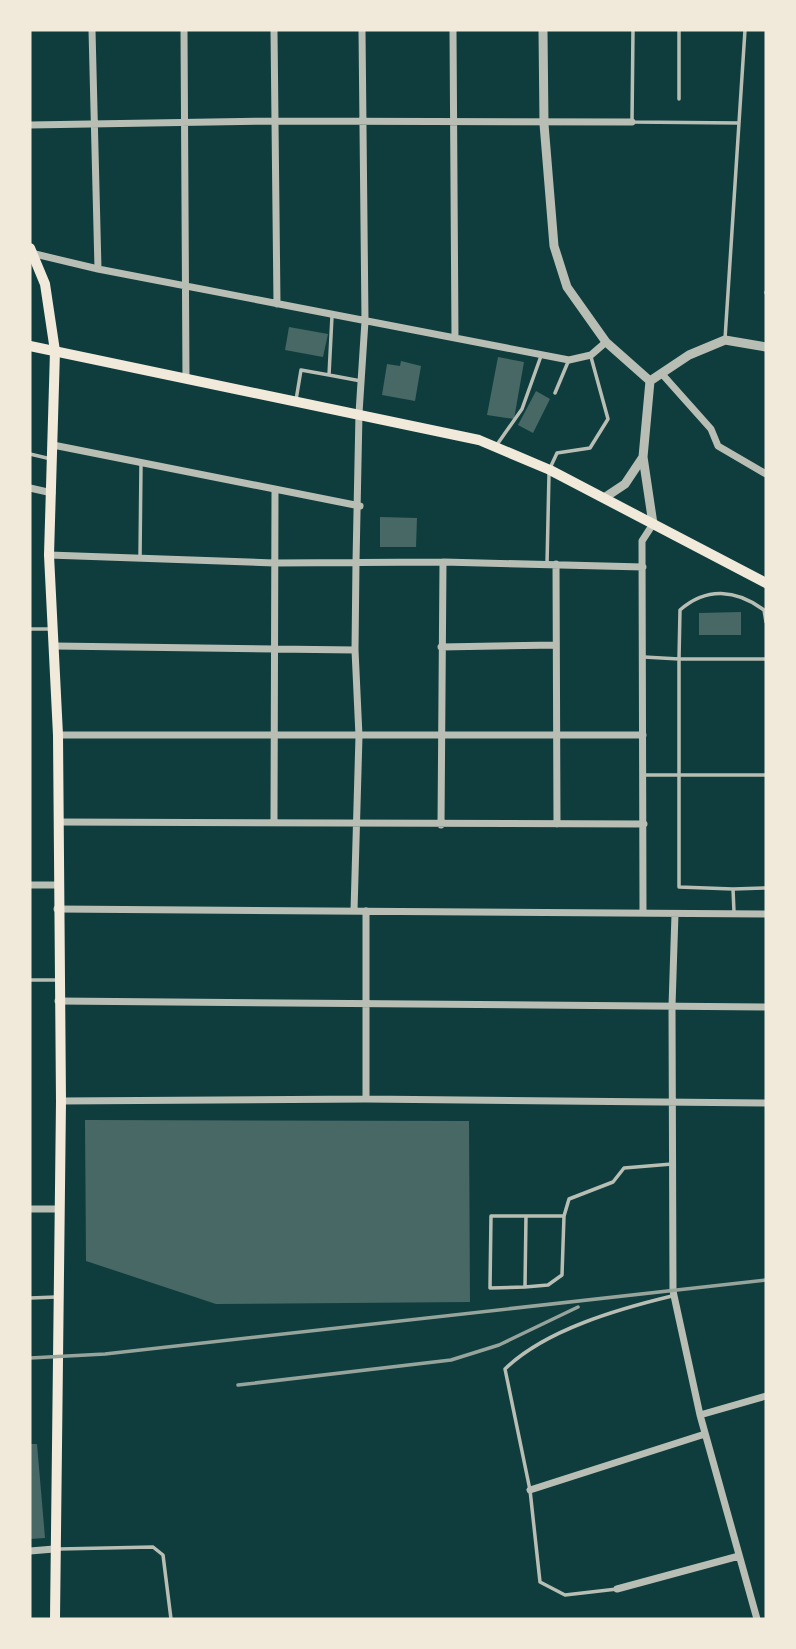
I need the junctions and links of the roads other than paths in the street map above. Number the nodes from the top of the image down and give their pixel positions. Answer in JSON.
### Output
{"nodes":[{"id":1,"x":92,"y":30,"type":"edge"},
{"id":2,"x":184,"y":30,"type":"edge"},
{"id":3,"x":274,"y":30,"type":"edge"},
{"id":4,"x":362,"y":30,"type":"edge"},
{"id":5,"x":453,"y":30,"type":"edge"},
{"id":6,"x":544,"y":30,"type":"edge"},
{"id":7,"x":633,"y":30,"type":"edge"},
{"id":8,"x":679,"y":30,"type":"edge"},
{"id":9,"x":745,"y":30,"type":"edge"},
{"id":10,"x":679,"y":99,"type":"dead end"},
{"id":11,"x":275,"y":121,"type":"junction"},
{"id":12,"x":185,"y":122,"type":"junction"},
{"id":13,"x":632,"y":122,"type":"junction"},
{"id":14,"x":363,"y":123,"type":"junction"},
{"id":15,"x":454,"y":123,"type":"junction"},
{"id":16,"x":739,"y":123,"type":"junction"},
{"id":17,"x":93,"y":124,"type":"junction"},
{"id":18,"x":544,"y":124,"type":"junction"},
{"id":19,"x":30,"y":125,"type":"edge"},
{"id":20,"x":31,"y":251,"type":"edge"},
{"id":21,"x":98,"y":269,"type":"junction"},
{"id":22,"x":35,"y":272,"type":"edge"},
{"id":23,"x":185,"y":285,"type":"junction"},
{"id":24,"x":277,"y":303,"type":"junction"},
{"id":25,"x":332,"y":314,"type":"junction"},
{"id":26,"x":365,"y":321,"type":"junction"},
{"id":27,"x":455,"y":338,"type":"junction"},
{"id":28,"x":725,"y":340,"type":"junction"},
{"id":29,"x":606,"y":342,"type":"junction"},
{"id":30,"x":30,"y":346,"type":"edge"},
{"id":31,"x":766,"y":347,"type":"edge"},
{"id":32,"x":55,"y":351,"type":"junction"},
{"id":33,"x":542,"y":355,"type":"junction"},
{"id":34,"x":591,"y":355,"type":"junction"},
{"id":35,"x":569,"y":360,"type":"junction"},
{"id":36,"x":662,"y":374,"type":"junction"},
{"id":37,"x":329,"y":375,"type":"junction"},
{"id":38,"x":186,"y":378,"type":"junction"},
{"id":39,"x":361,"y":381,"type":"junction"},
{"id":40,"x":650,"y":381,"type":"junction"},
{"id":41,"x":555,"y":393,"type":"dead end"},
{"id":42,"x":296,"y":400,"type":"junction"},
{"id":43,"x":359,"y":413,"type":"junction"},
{"id":44,"x":53,"y":445,"type":"junction"},
{"id":45,"x":495,"y":447,"type":"junction"},
{"id":46,"x":30,"y":454,"type":"edge"},
{"id":47,"x":643,"y":457,"type":"junction"},
{"id":48,"x":53,"y":459,"type":"junction"},
{"id":49,"x":141,"y":464,"type":"junction"},
{"id":50,"x":550,"y":470,"type":"junction"},
{"id":51,"x":766,"y":474,"type":"edge"},
{"id":52,"x":30,"y":488,"type":"edge"},
{"id":53,"x":275,"y":492,"type":"junction"},
{"id":54,"x":53,"y":493,"type":"junction"},
{"id":55,"x":604,"y":498,"type":"junction"},
{"id":56,"x":359,"y":506,"type":"junction"},
{"id":57,"x":653,"y":524,"type":"junction"},
{"id":58,"x":49,"y":555,"type":"junction"},
{"id":59,"x":140,"y":558,"type":"junction"},
{"id":60,"x":356,"y":562,"type":"junction"},
{"id":61,"x":443,"y":562,"type":"junction"},
{"id":62,"x":274,"y":563,"type":"junction"},
{"id":63,"x":551,"y":564,"type":"junction"},
{"id":64,"x":643,"y":567,"type":"junction"},
{"id":65,"x":766,"y":583,"type":"edge"},
{"id":66,"x":766,"y":622,"type":"edge"},
{"id":67,"x":30,"y":629,"type":"edge"},
{"id":68,"x":54,"y":629,"type":"junction"},
{"id":69,"x":555,"y":645,"type":"junction"},
{"id":70,"x":55,"y":646,"type":"junction"},
{"id":71,"x":441,"y":647,"type":"junction"},
{"id":72,"x":275,"y":650,"type":"junction"},
{"id":73,"x":355,"y":650,"type":"junction"},
{"id":74,"x":643,"y":657,"type":"junction"},
{"id":75,"x":679,"y":659,"type":"junction"},
{"id":76,"x":766,"y":659,"type":"edge"},
{"id":77,"x":58,"y":735,"type":"junction"},
{"id":78,"x":643,"y":735,"type":"junction"},
{"id":79,"x":276,"y":736,"type":"junction"},
{"id":80,"x":359,"y":736,"type":"junction"},
{"id":81,"x":442,"y":736,"type":"junction"},
{"id":82,"x":557,"y":737,"type":"junction"},
{"id":83,"x":680,"y":774,"type":"junction"},
{"id":84,"x":643,"y":775,"type":"junction"},
{"id":85,"x":766,"y":775,"type":"edge"},
{"id":86,"x":274,"y":821,"type":"junction"},
{"id":87,"x":355,"y":821,"type":"junction"},
{"id":88,"x":58,"y":822,"type":"junction"},
{"id":89,"x":557,"y":824,"type":"junction"},
{"id":90,"x":643,"y":824,"type":"junction"},
{"id":91,"x":441,"y":825,"type":"junction"},
{"id":92,"x":30,"y":885,"type":"edge"},
{"id":93,"x":58,"y":885,"type":"junction"},
{"id":94,"x":766,"y":888,"type":"edge"},
{"id":95,"x":733,"y":889,"type":"junction"},
{"id":96,"x":57,"y":909,"type":"junction"},
{"id":97,"x":354,"y":911,"type":"junction"},
{"id":98,"x":366,"y":911,"type":"junction"},
{"id":99,"x":643,"y":913,"type":"junction"},
{"id":100,"x":675,"y":914,"type":"junction"},
{"id":101,"x":734,"y":914,"type":"junction"},
{"id":102,"x":766,"y":914,"type":"edge"},
{"id":103,"x":30,"y":980,"type":"edge"},
{"id":104,"x":58,"y":980,"type":"junction"},
{"id":105,"x":58,"y":1001,"type":"junction"},
{"id":106,"x":365,"y":1002,"type":"junction"},
{"id":107,"x":672,"y":1006,"type":"junction"},
{"id":108,"x":766,"y":1007,"type":"edge"},
{"id":109,"x":366,"y":1099,"type":"junction"},
{"id":110,"x":61,"y":1101,"type":"junction"},
{"id":111,"x":674,"y":1102,"type":"junction"},
{"id":112,"x":766,"y":1103,"type":"edge"},
{"id":113,"x":674,"y":1164,"type":"junction"},
{"id":114,"x":30,"y":1209,"type":"edge"},
{"id":115,"x":58,"y":1209,"type":"junction"},
{"id":116,"x":526,"y":1216,"type":"junction"},
{"id":117,"x":564,"y":1216,"type":"junction"},
{"id":118,"x":525,"y":1287,"type":"junction"},
{"id":119,"x":674,"y":1295,"type":"junction"},
{"id":120,"x":57,"y":1297,"type":"junction"},
{"id":121,"x":30,"y":1298,"type":"edge"},
{"id":122,"x":766,"y":1396,"type":"edge"},
{"id":123,"x":700,"y":1415,"type":"junction"},
{"id":124,"x":705,"y":1434,"type":"junction"},
{"id":125,"x":530,"y":1490,"type":"junction"},
{"id":126,"x":54,"y":1549,"type":"junction"},
{"id":127,"x":30,"y":1551,"type":"edge"},
{"id":128,"x":739,"y":1556,"type":"junction"},
{"id":129,"x":617,"y":1589,"type":"joint"},
{"id":130,"x":55,"y":1619,"type":"edge"},
{"id":131,"x":171,"y":1619,"type":"edge"},
{"id":132,"x":757,"y":1619,"type":"edge"}],
"edges":[{"from":1,"to":17,"type":"street"},
{"from":2,"to":12,"type":"street"},
{"from":3,"to":11,"type":"street"},
{"from":4,"to":14,"type":"street"},
{"from":5,"to":15,"type":"street"},
{"from":6,"to":18,"type":"street"},
{"from":7,"to":13,"type":"lane"},
{"from":8,"to":10,"type":"lane"},
{"from":9,"to":16,"type":"lane"},
{"from":11,"to":12,"type":"street"},
{"from":11,"to":14,"type":"street"},
{"from":11,"to":24,"type":"street"},
{"from":12,"to":17,"type":"street"},
{"from":12,"to":23,"type":"street"},
{"from":13,"to":16,"type":"lane"},
{"from":13,"to":18,"type":"street"},
{"from":14,"to":15,"type":"street"},
{"from":14,"to":26,"type":"street"},
{"from":15,"to":18,"type":"street"},
{"from":15,"to":27,"type":"street"},
{"from":16,"to":28,"type":"lane"},
{"from":17,"to":19,"type":"street"},
{"from":17,"to":21,"type":"street"},
{"from":18,"to":29,"type":"street"},
{"from":20,"to":21,"type":"street"},
{"from":20,"to":22,"type":"main road"},
{"from":21,"to":23,"type":"street"},
{"from":22,"to":32,"type":"main road"},
{"from":23,"to":24,"type":"street"},
{"from":23,"to":38,"type":"street"},
{"from":24,"to":25,"type":"street"},
{"from":25,"to":26,"type":"street"},
{"from":25,"to":37,"type":"lane"},
{"from":26,"to":27,"type":"street"},
{"from":26,"to":39,"type":"street"},
{"from":27,"to":33,"type":"street"},
{"from":28,"to":31,"type":"street"},
{"from":28,"to":36,"type":"street"},
{"from":29,"to":34,"type":"street"},
{"from":29,"to":40,"type":"street"},
{"from":30,"to":32,"type":"main road"},
{"from":32,"to":38,"type":"main road"},
{"from":32,"to":44,"type":"main road"},
{"from":33,"to":35,"type":"street"},
{"from":33,"to":45,"type":"lane"},
{"from":34,"to":35,"type":"street"},
{"from":34,"to":50,"type":"lane"},
{"from":35,"to":41,"type":"lane"},
{"from":36,"to":40,"type":"street"},
{"from":36,"to":51,"type":"street"},
{"from":37,"to":39,"type":"lane"},
{"from":37,"to":42,"type":"lane"},
{"from":38,"to":42,"type":"main road"},
{"from":39,"to":43,"type":"street"},
{"from":40,"to":47,"type":"street"},
{"from":42,"to":43,"type":"main road"},
{"from":43,"to":45,"type":"main road"},
{"from":43,"to":56,"type":"street"},
{"from":44,"to":48,"type":"main road"},
{"from":44,"to":49,"type":"street"},
{"from":45,"to":50,"type":"main road"},
{"from":46,"to":48,"type":"lane"},
{"from":47,"to":55,"type":"street"},
{"from":47,"to":57,"type":"street"},
{"from":48,"to":54,"type":"main road"},
{"from":49,"to":53,"type":"street"},
{"from":49,"to":59,"type":"lane"},
{"from":50,"to":55,"type":"main road"},
{"from":50,"to":63,"type":"lane"},
{"from":52,"to":54,"type":"street"},
{"from":53,"to":56,"type":"street"},
{"from":53,"to":62,"type":"street"},
{"from":54,"to":58,"type":"main road"},
{"from":55,"to":57,"type":"main road"},
{"from":56,"to":60,"type":"street"},
{"from":57,"to":64,"type":"street"},
{"from":57,"to":65,"type":"main road"},
{"from":58,"to":59,"type":"street"},
{"from":58,"to":68,"type":"main road"},
{"from":59,"to":62,"type":"street"},
{"from":60,"to":61,"type":"street"},
{"from":60,"to":62,"type":"street"},
{"from":60,"to":73,"type":"street"},
{"from":61,"to":63,"type":"street"},
{"from":61,"to":71,"type":"street"},
{"from":62,"to":72,"type":"street"},
{"from":63,"to":64,"type":"street"},
{"from":63,"to":69,"type":"street"},
{"from":64,"to":74,"type":"street"},
{"from":66,"to":75,"type":"lane"},
{"from":67,"to":68,"type":"lane"},
{"from":68,"to":70,"type":"main road"},
{"from":69,"to":71,"type":"street"},
{"from":69,"to":82,"type":"street"},
{"from":70,"to":72,"type":"street"},
{"from":70,"to":77,"type":"main road"},
{"from":71,"to":81,"type":"street"},
{"from":72,"to":73,"type":"street"},
{"from":72,"to":79,"type":"street"},
{"from":73,"to":80,"type":"street"},
{"from":74,"to":75,"type":"lane"},
{"from":74,"to":78,"type":"street"},
{"from":75,"to":76,"type":"lane"},
{"from":75,"to":83,"type":"lane"},
{"from":77,"to":79,"type":"street"},
{"from":77,"to":88,"type":"main road"},
{"from":78,"to":82,"type":"street"},
{"from":78,"to":84,"type":"street"},
{"from":79,"to":80,"type":"street"},
{"from":79,"to":86,"type":"street"},
{"from":80,"to":81,"type":"street"},
{"from":80,"to":87,"type":"street"},
{"from":81,"to":82,"type":"street"},
{"from":81,"to":91,"type":"street"},
{"from":82,"to":89,"type":"street"},
{"from":83,"to":84,"type":"lane"},
{"from":83,"to":85,"type":"lane"},
{"from":83,"to":95,"type":"lane"},
{"from":84,"to":90,"type":"street"},
{"from":86,"to":87,"type":"street"},
{"from":86,"to":88,"type":"street"},
{"from":87,"to":91,"type":"street"},
{"from":87,"to":97,"type":"street"},
{"from":88,"to":93,"type":"main road"},
{"from":89,"to":90,"type":"street"},
{"from":89,"to":91,"type":"street"},
{"from":90,"to":99,"type":"street"},
{"from":92,"to":93,"type":"street"},
{"from":93,"to":96,"type":"main road"},
{"from":94,"to":95,"type":"lane"},
{"from":95,"to":101,"type":"lane"},
{"from":96,"to":97,"type":"street"},
{"from":96,"to":104,"type":"main road"},
{"from":97,"to":98,"type":"street"},
{"from":98,"to":99,"type":"street"},
{"from":98,"to":106,"type":"street"},
{"from":99,"to":100,"type":"street"},
{"from":100,"to":101,"type":"street"},
{"from":100,"to":107,"type":"street"},
{"from":101,"to":102,"type":"street"},
{"from":103,"to":104,"type":"lane"},
{"from":104,"to":105,"type":"main road"},
{"from":105,"to":106,"type":"street"},
{"from":105,"to":110,"type":"main road"},
{"from":106,"to":107,"type":"street"},
{"from":106,"to":109,"type":"street"},
{"from":107,"to":108,"type":"street"},
{"from":107,"to":111,"type":"street"},
{"from":109,"to":110,"type":"street"},
{"from":109,"to":111,"type":"street"},
{"from":110,"to":115,"type":"main road"},
{"from":111,"to":112,"type":"street"},
{"from":111,"to":113,"type":"street"},
{"from":113,"to":117,"type":"lane"},
{"from":113,"to":119,"type":"street"},
{"from":114,"to":115,"type":"street"},
{"from":115,"to":120,"type":"main road"},
{"from":116,"to":117,"type":"lane"},
{"from":116,"to":118,"type":"lane"},
{"from":116,"to":118,"type":"lane"},
{"from":117,"to":118,"type":"lane"},
{"from":119,"to":123,"type":"street"},
{"from":119,"to":125,"type":"lane"},
{"from":120,"to":121,"type":"lane"},
{"from":120,"to":126,"type":"main road"},
{"from":122,"to":123,"type":"street"},
{"from":123,"to":124,"type":"street"},
{"from":124,"to":125,"type":"street"},
{"from":124,"to":128,"type":"street"},
{"from":125,"to":129,"type":"lane"},
{"from":126,"to":127,"type":"street"},
{"from":126,"to":130,"type":"main road"},
{"from":126,"to":131,"type":"lane"},
{"from":128,"to":129,"type":"street"},
{"from":128,"to":132,"type":"street"}]}
